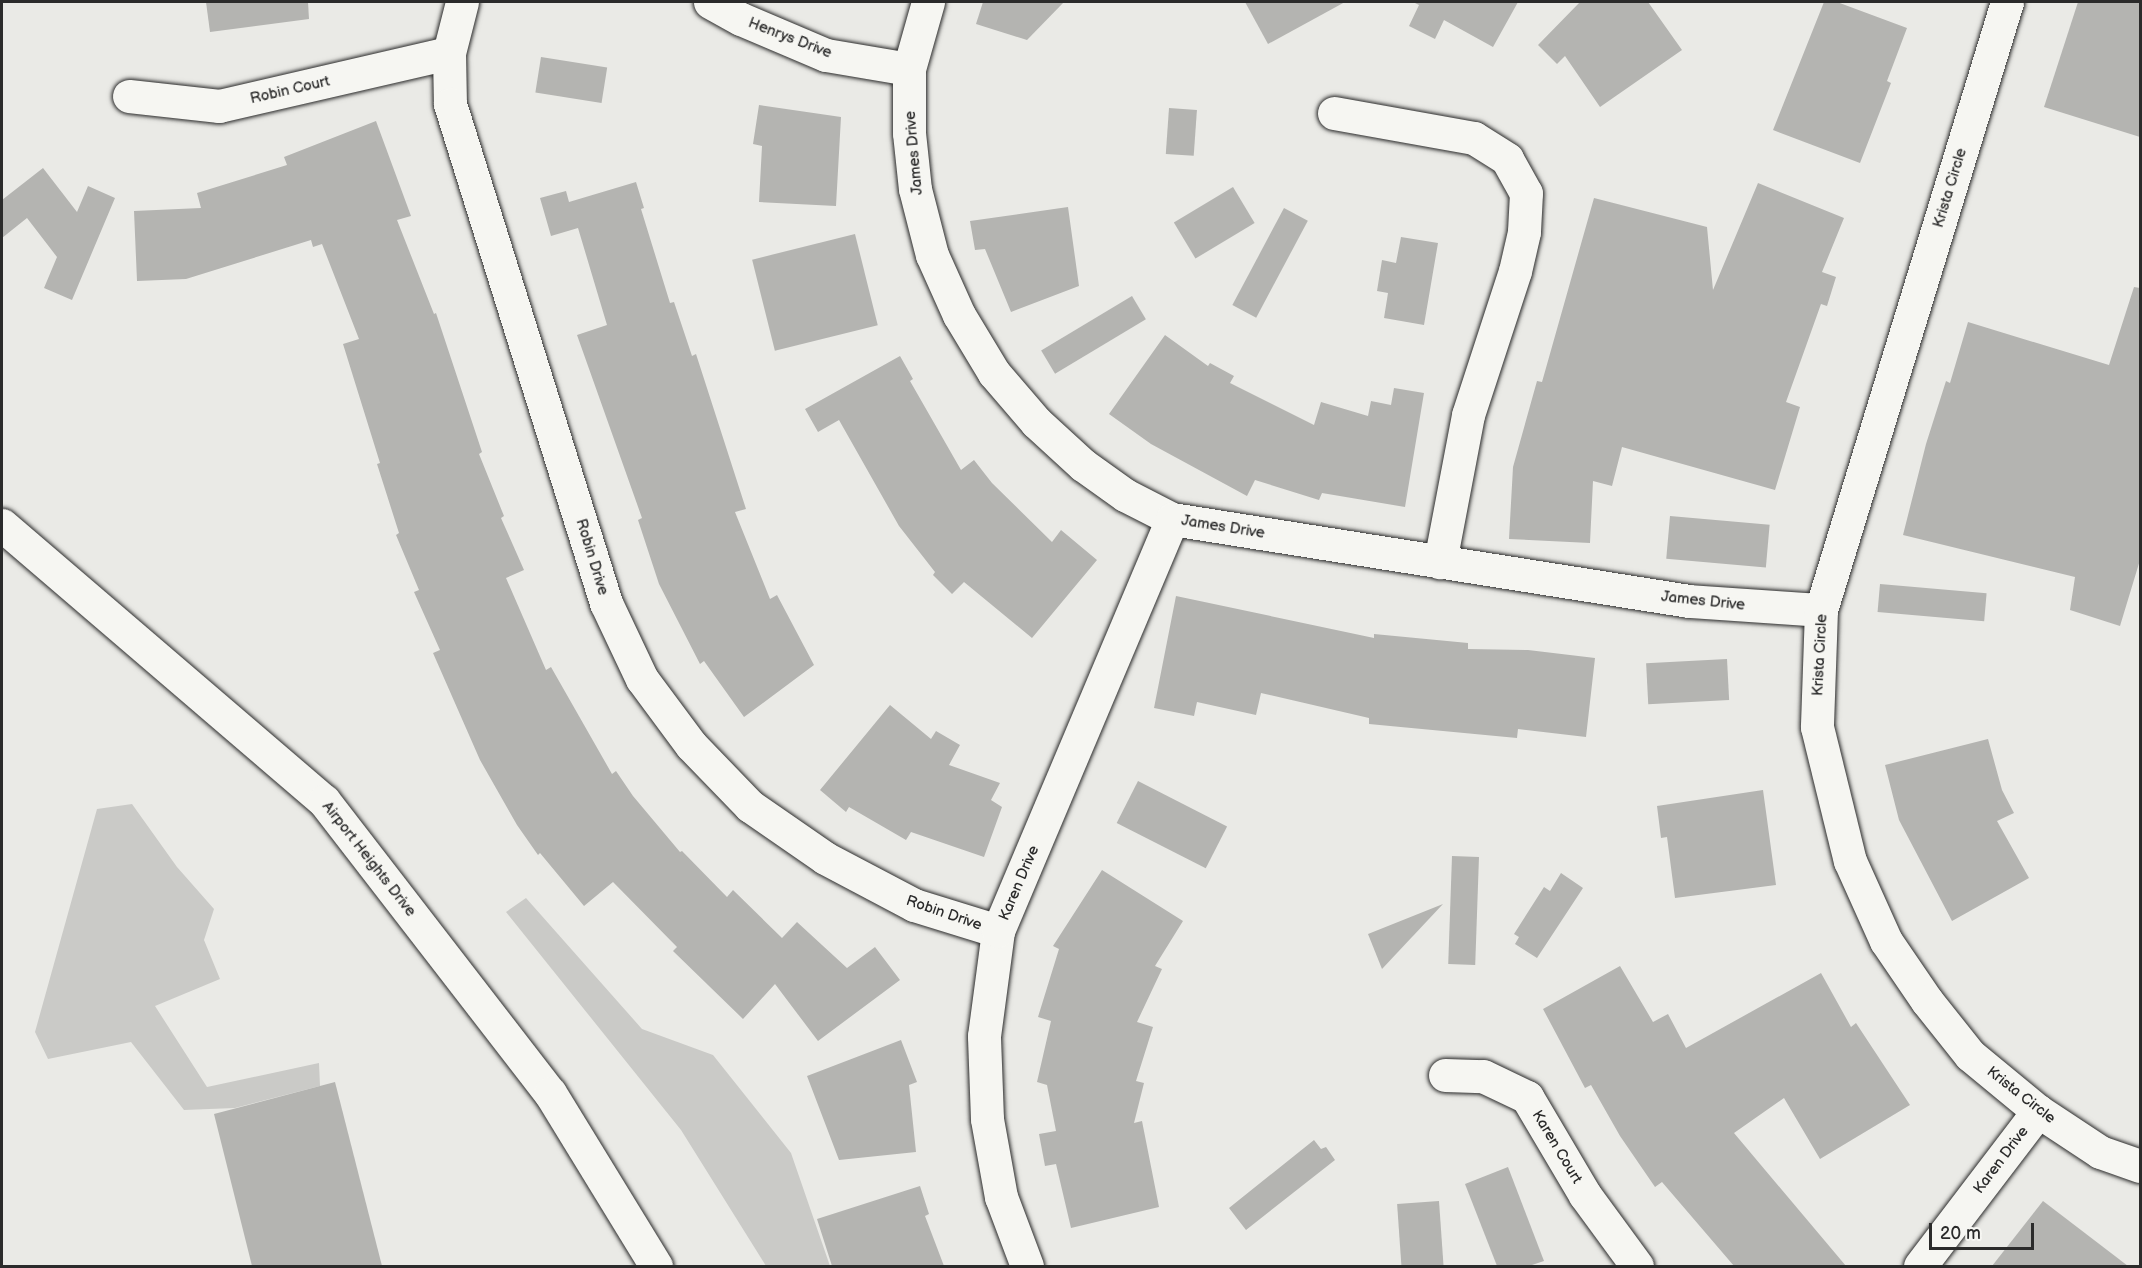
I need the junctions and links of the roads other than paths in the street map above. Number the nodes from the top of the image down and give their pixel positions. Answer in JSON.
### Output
{"nodes":[{"id":1,"x":462,"y":2,"type":"edge"},
{"id":2,"x":710,"y":2,"type":"edge"},
{"id":3,"x":928,"y":2,"type":"edge"},
{"id":4,"x":2007,"y":2,"type":"edge"},
{"id":5,"x":448,"y":53,"type":"junction"},
{"id":6,"x":909,"y":69,"type":"junction"},
{"id":7,"x":129,"y":96,"type":"dead end"},
{"id":8,"x":1335,"y":113,"type":"dead end"},
{"id":9,"x":1172,"y":519,"type":"junction"},
{"id":10,"x":2,"y":525,"type":"edge"},
{"id":11,"x":1440,"y":562,"type":"junction"},
{"id":12,"x":1821,"y":610,"type":"junction"},
{"id":13,"x":998,"y":931,"type":"junction"},
{"id":14,"x":1445,"y":1075,"type":"dead end"},
{"id":15,"x":2038,"y":1111,"type":"junction"},
{"id":16,"x":2140,"y":1166,"type":"edge"},
{"id":17,"x":656,"y":1266,"type":"edge"},
{"id":18,"x":1027,"y":1266,"type":"edge"},
{"id":19,"x":1637,"y":1266,"type":"edge"},
{"id":20,"x":1920,"y":1266,"type":"edge"}],
"edges":[{"from":1,"to":5,"type":"street","name":"Robin Drive"},
{"from":2,"to":6,"type":"street","name":"Henrys Drive"},
{"from":3,"to":6,"type":"street","name":"James Drive"},
{"from":4,"to":12,"type":"street","name":"Krista Circle"},
{"from":5,"to":7,"type":"street","name":"Robin Court"},
{"from":5,"to":13,"type":"street","name":"Robin Drive"},
{"from":6,"to":9,"type":"street","name":"James Drive"},
{"from":8,"to":11,"type":"street"},
{"from":9,"to":11,"type":"street","name":"James Drive"},
{"from":9,"to":13,"type":"street","name":"Karen Drive"},
{"from":10,"to":17,"type":"street","name":"Airport Heights Drive"},
{"from":11,"to":12,"type":"street","name":"James Drive"},
{"from":12,"to":15,"type":"street","name":"Krista Circle"},
{"from":13,"to":18,"type":"street","name":"Karen Drive"},
{"from":14,"to":19,"type":"street","name":"Karen Court"},
{"from":15,"to":16,"type":"street","name":"Krista Circle"},
{"from":15,"to":20,"type":"street","name":"Karen Drive"}]}
